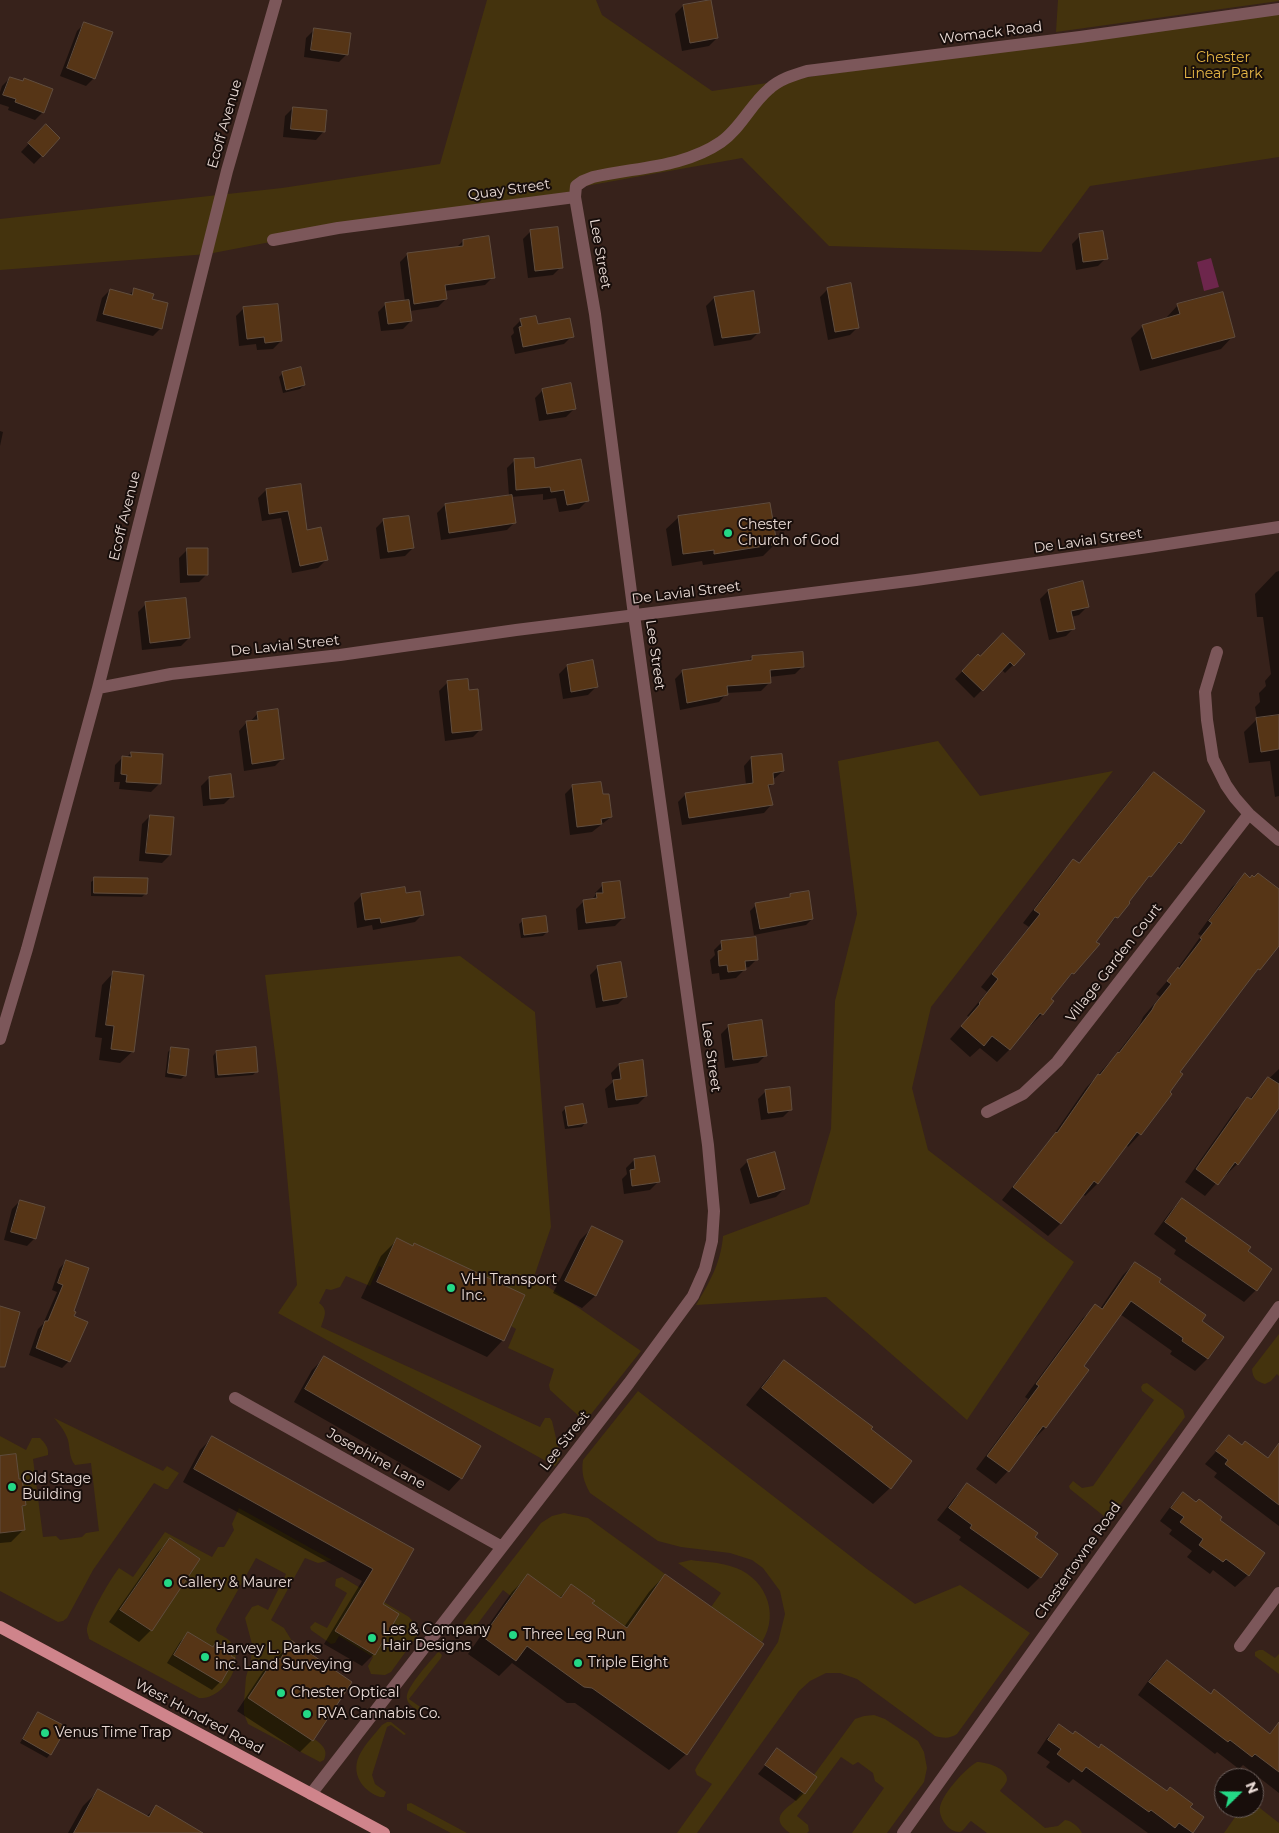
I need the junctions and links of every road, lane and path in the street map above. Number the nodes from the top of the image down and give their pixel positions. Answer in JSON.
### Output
{"nodes":[{"id":1,"x":276,"y":0,"type":"edge"},
{"id":2,"x":1279,"y":9,"type":"edge"},
{"id":3,"x":575,"y":197,"type":"junction"},
{"id":4,"x":273,"y":240,"type":"dead end"},
{"id":5,"x":1279,"y":527,"type":"edge"},
{"id":6,"x":634,"y":615,"type":"junction"},
{"id":7,"x":1217,"y":652,"type":"dead end"},
{"id":8,"x":98,"y":688,"type":"junction"},
{"id":9,"x":1249,"y":814,"type":"junction"},
{"id":10,"x":1279,"y":840,"type":"edge"},
{"id":11,"x":0,"y":1039,"type":"edge"},
{"id":12,"x":987,"y":1112,"type":"dead end"},
{"id":13,"x":1279,"y":1308,"type":"edge"},
{"id":14,"x":235,"y":1398,"type":"dead end"},
{"id":15,"x":502,"y":1547,"type":"junction"},
{"id":16,"x":1279,"y":1594,"type":"edge"},
{"id":17,"x":0,"y":1627,"type":"edge"},
{"id":18,"x":1240,"y":1646,"type":"dead end"},
{"id":19,"x":311,"y":1794,"type":"junction"},
{"id":20,"x":384,"y":1833,"type":"edge"},
{"id":21,"x":903,"y":1833,"type":"edge"}],
"edges":[{"from":1,"to":8,"type":"street","name":"Ecoff Avenue"},
{"from":2,"to":3,"type":"street","name":"Womack Road"},
{"from":3,"to":4,"type":"street","name":"Quay Street"},
{"from":3,"to":6,"type":"street","name":"Lee Street"},
{"from":5,"to":6,"type":"street","name":"De Lavial Street"},
{"from":6,"to":8,"type":"street","name":"De Lavial Street"},
{"from":6,"to":15,"type":"street","name":"Lee Street"},
{"from":7,"to":9,"type":"street"},
{"from":8,"to":11,"type":"street","name":"Ecoff Avenue"},
{"from":9,"to":10,"type":"street"},
{"from":9,"to":12,"type":"street","name":"Village Garden Court"},
{"from":13,"to":21,"type":"street","name":"Chestertowne Road"},
{"from":14,"to":15,"type":"street","name":"Josephine Lane"},
{"from":15,"to":19,"type":"street","name":"Lee Street"},
{"from":16,"to":18,"type":"street"},
{"from":17,"to":19,"type":"main road","name":"West Hundred Road"},
{"from":19,"to":20,"type":"main road","name":"West Hundred Road"}]}
